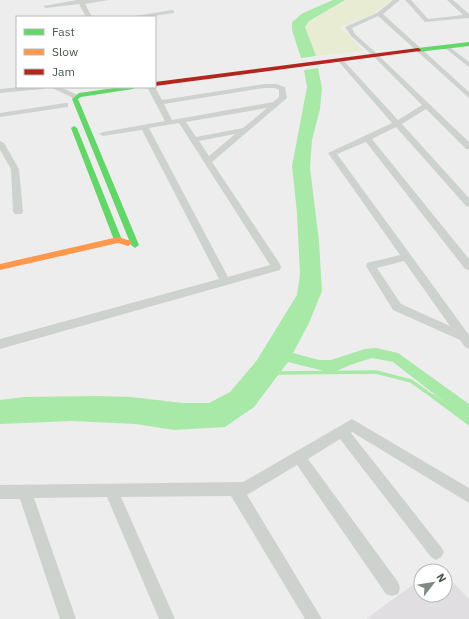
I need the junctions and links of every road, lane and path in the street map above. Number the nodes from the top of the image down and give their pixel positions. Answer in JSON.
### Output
{"nodes":[{"id":1,"x":106,"y":0,"type":"edge"},
{"id":2,"x":398,"y":0,"type":"edge"},
{"id":3,"x":408,"y":0,"type":"edge"},
{"id":4,"x":450,"y":0,"type":"edge"},
{"id":5,"x":81,"y":1,"type":"edge"},
{"id":6,"x":46,"y":6,"type":"dead end"},
{"id":7,"x":172,"y":12,"type":"dead end"},
{"id":8,"x":379,"y":14,"type":"junction"},
{"id":9,"x":88,"y":16,"type":"edge"},
{"id":10,"x":140,"y":16,"type":"edge"},
{"id":11,"x":468,"y":16,"type":"edge"},
{"id":12,"x":469,"y":40,"type":"edge"},
{"id":13,"x":469,"y":44,"type":"edge"},
{"id":14,"x":447,"y":47,"type":"junction"},
{"id":15,"x":416,"y":49,"type":"junction"},
{"id":16,"x":374,"y":54,"type":"junction"},
{"id":17,"x":341,"y":61,"type":"junction"},
{"id":18,"x":303,"y":63,"type":"junction"},
{"id":19,"x":469,"y":65,"type":"edge"},
{"id":20,"x":156,"y":80,"type":"edge"},
{"id":21,"x":156,"y":84,"type":"edge"},
{"id":22,"x":32,"y":88,"type":"edge"},
{"id":23,"x":56,"y":88,"type":"edge"},
{"id":24,"x":100,"y":88,"type":"edge"},
{"id":25,"x":126,"y":88,"type":"edge"},
{"id":26,"x":152,"y":88,"type":"edge"},
{"id":27,"x":0,"y":91,"type":"edge"},
{"id":28,"x":74,"y":95,"type":"junction"},
{"id":29,"x":469,"y":96,"type":"edge"},
{"id":30,"x":159,"y":103,"type":"junction"},
{"id":31,"x":277,"y":103,"type":"junction"},
{"id":32,"x":426,"y":105,"type":"junction"},
{"id":33,"x":68,"y":112,"type":"junction"},
{"id":34,"x":0,"y":115,"type":"edge"},
{"id":35,"x":181,"y":120,"type":"junction"},
{"id":36,"x":169,"y":122,"type":"junction"},
{"id":37,"x":398,"y":124,"type":"junction"},
{"id":38,"x":144,"y":126,"type":"junction"},
{"id":39,"x":246,"y":130,"type":"junction"},
{"id":40,"x":103,"y":134,"type":"dead end"},
{"id":41,"x":368,"y":139,"type":"junction"},
{"id":42,"x":194,"y":140,"type":"junction"},
{"id":43,"x":0,"y":143,"type":"edge"},
{"id":44,"x":469,"y":147,"type":"edge"},
{"id":45,"x":208,"y":161,"type":"junction"},
{"id":46,"x":469,"y":204,"type":"edge"},
{"id":47,"x":18,"y":212,"type":"dead end"},
{"id":48,"x":118,"y":240,"type":"junction"},
{"id":49,"x":135,"y":246,"type":"junction"},
{"id":50,"x":90,"y":256,"type":"dead end"},
{"id":51,"x":408,"y":257,"type":"junction"},
{"id":52,"x":469,"y":266,"type":"edge"},
{"id":53,"x":0,"y":267,"type":"edge"},
{"id":54,"x":226,"y":281,"type":"junction"},
{"id":55,"x":467,"y":341,"type":"edge"},
{"id":56,"x":0,"y":344,"type":"edge"},
{"id":57,"x":342,"y":432,"type":"junction"},
{"id":58,"x":299,"y":457,"type":"junction"},
{"id":59,"x":236,"y":490,"type":"junction"},
{"id":60,"x":0,"y":492,"type":"edge"},
{"id":61,"x":25,"y":492,"type":"junction"},
{"id":62,"x":112,"y":492,"type":"junction"},
{"id":63,"x":469,"y":496,"type":"edge"},
{"id":64,"x":436,"y":552,"type":"dead end"},
{"id":65,"x":392,"y":588,"type":"dead end"},
{"id":66,"x":68,"y":619,"type":"edge"},
{"id":67,"x":167,"y":619,"type":"edge"},
{"id":68,"x":314,"y":619,"type":"edge"}],
"edges":[{"from":1,"to":5,"type":"street"},
{"from":2,"to":8,"type":"street"},
{"from":3,"to":11,"type":"street"},
{"from":4,"to":11,"type":"street"},
{"from":5,"to":6,"type":"street"},
{"from":5,"to":9,"type":"street"},
{"from":7,"to":10,"type":"street"},
{"from":8,"to":15,"type":"street"},
{"from":8,"to":16,"type":"street"},
{"from":12,"to":15,"type":"street"},
{"from":13,"to":14,"type":"street"},
{"from":14,"to":15,"type":"street"},
{"from":14,"to":19,"type":"street"},
{"from":15,"to":16,"type":"street"},
{"from":15,"to":29,"type":"street"},
{"from":16,"to":17,"type":"street"},
{"from":16,"to":18,"type":"street"},
{"from":16,"to":32,"type":"street"},
{"from":17,"to":18,"type":"street"},
{"from":17,"to":37,"type":"street"},
{"from":18,"to":20,"type":"street"},
{"from":18,"to":21,"type":"street"},
{"from":22,"to":27,"type":"street"},
{"from":23,"to":28,"type":"street"},
{"from":24,"to":28,"type":"street"},
{"from":25,"to":28,"type":"street"},
{"from":26,"to":30,"type":"street"},
{"from":28,"to":33,"type":"street"},
{"from":28,"to":49,"type":"street"},
{"from":30,"to":31,"type":"street"},
{"from":30,"to":36,"type":"street"},
{"from":31,"to":35,"type":"street"},
{"from":31,"to":39,"type":"street"},
{"from":32,"to":37,"type":"street"},
{"from":32,"to":44,"type":"street"},
{"from":33,"to":34,"type":"street"},
{"from":33,"to":48,"type":"street"},
{"from":35,"to":36,"type":"street"},
{"from":35,"to":42,"type":"street"},
{"from":36,"to":38,"type":"street"},
{"from":37,"to":41,"type":"street"},
{"from":37,"to":46,"type":"street"},
{"from":38,"to":40,"type":"street"},
{"from":38,"to":54,"type":"street"},
{"from":39,"to":42,"type":"street"},
{"from":39,"to":45,"type":"street"},
{"from":41,"to":51,"type":"street"},
{"from":41,"to":52,"type":"street"},
{"from":42,"to":45,"type":"street"},
{"from":43,"to":47,"type":"street"},
{"from":45,"to":54,"type":"street"},
{"from":48,"to":49,"type":"street"},
{"from":48,"to":53,"type":"street"},
{"from":49,"to":50,"type":"street"},
{"from":51,"to":55,"type":"street"},
{"from":51,"to":55,"type":"street"},
{"from":54,"to":56,"type":"street"},
{"from":57,"to":58,"type":"street"},
{"from":57,"to":63,"type":"street"},
{"from":57,"to":64,"type":"street"},
{"from":58,"to":59,"type":"street"},
{"from":58,"to":65,"type":"street"},
{"from":59,"to":62,"type":"street"},
{"from":59,"to":68,"type":"street"},
{"from":60,"to":61,"type":"street"},
{"from":61,"to":62,"type":"street"},
{"from":61,"to":66,"type":"street"},
{"from":62,"to":67,"type":"street"}]}
